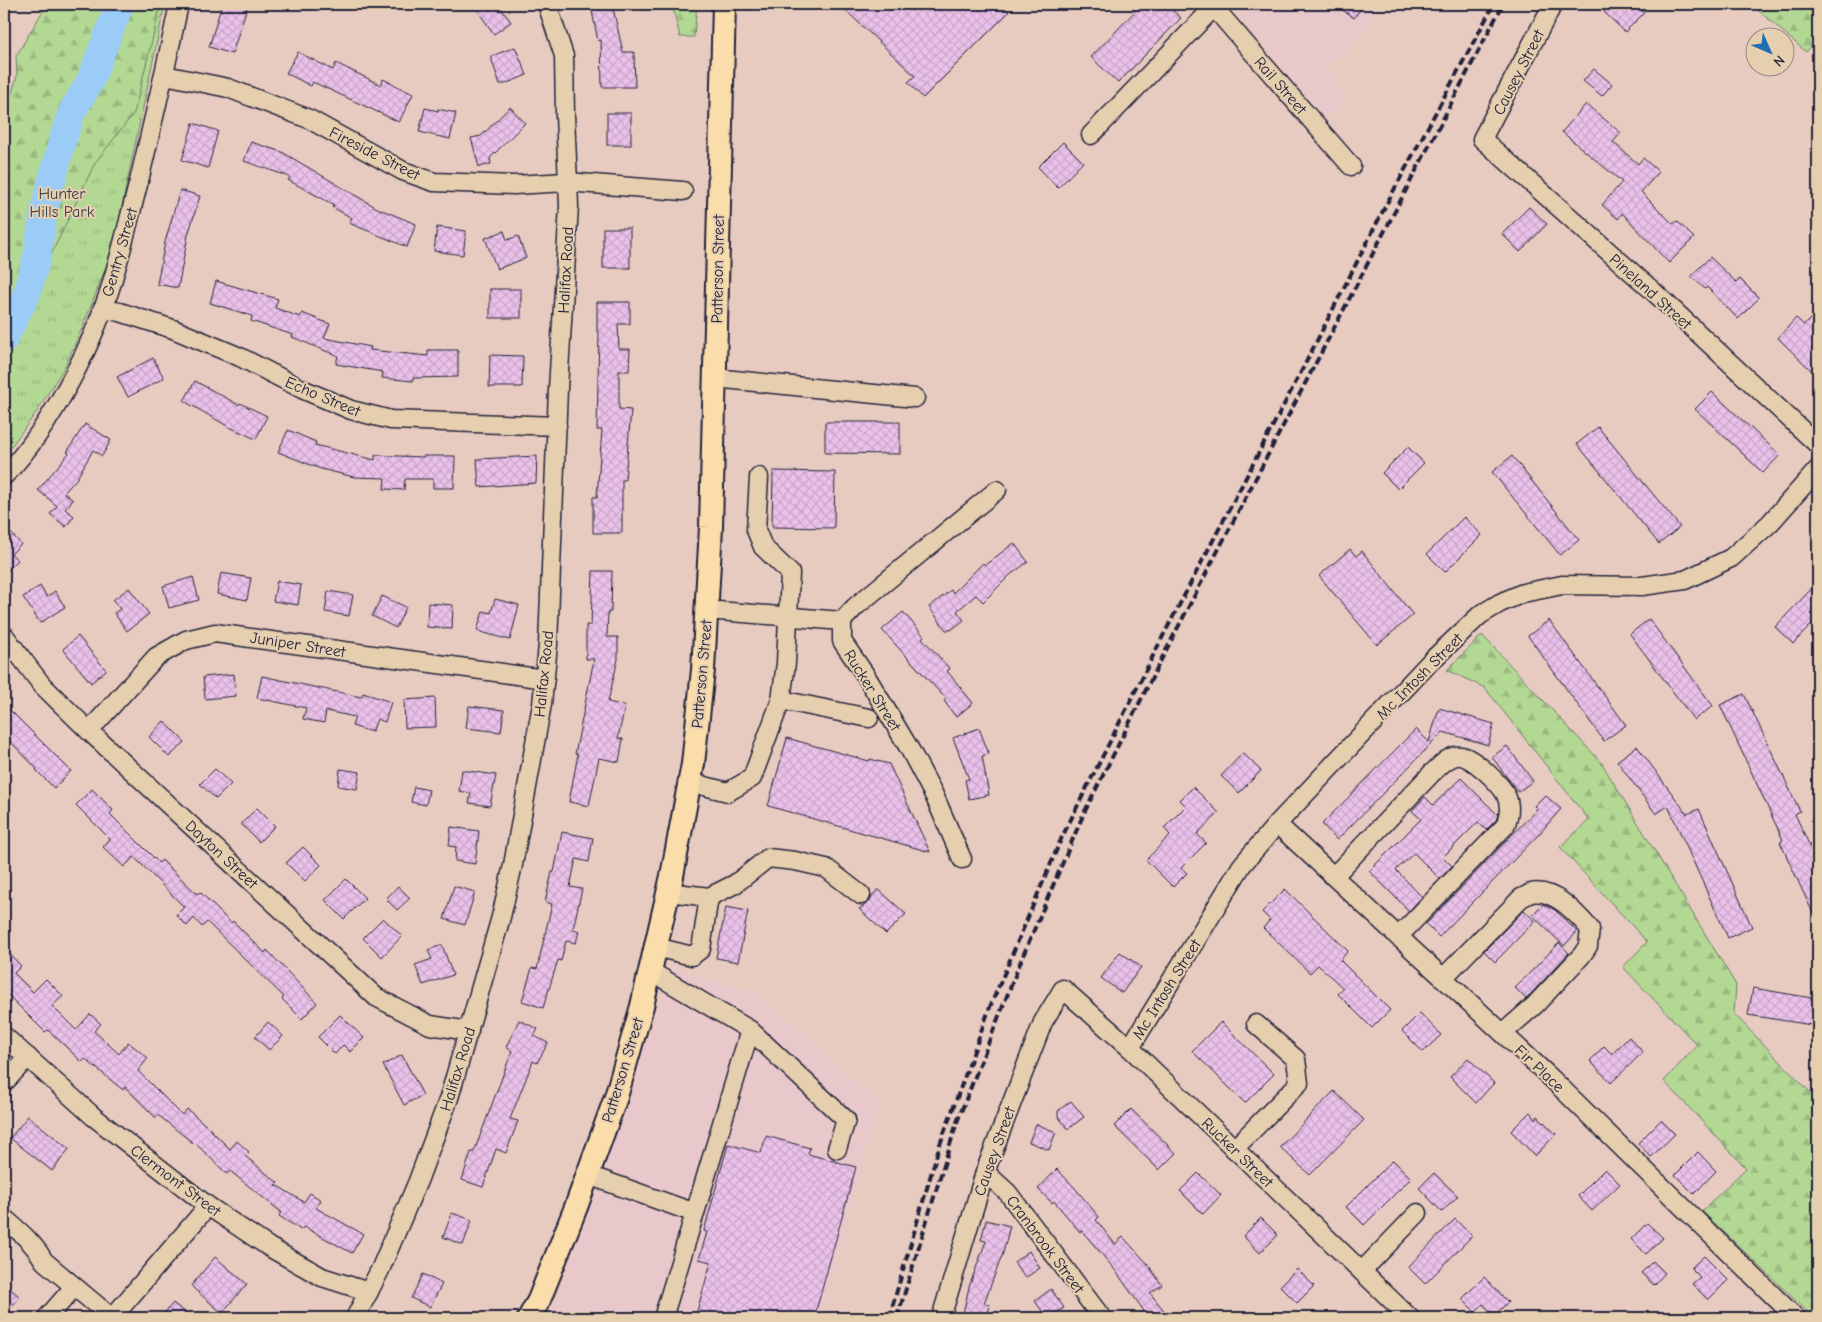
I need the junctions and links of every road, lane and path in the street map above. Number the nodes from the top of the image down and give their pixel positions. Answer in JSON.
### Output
{"nodes":[{"id":1,"x":179,"y":4,"type":"edge"},
{"id":2,"x":547,"y":4,"type":"edge"},
{"id":3,"x":724,"y":4,"type":"edge"},
{"id":4,"x":1553,"y":4,"type":"edge"},
{"id":5,"x":1215,"y":5,"type":"edge"},
{"id":6,"x":165,"y":75,"type":"junction"},
{"id":7,"x":1091,"y":135,"type":"dead end"},
{"id":8,"x":1482,"y":139,"type":"joint"},
{"id":9,"x":1351,"y":166,"type":"dead end"},
{"id":10,"x":568,"y":182,"type":"junction"},
{"id":11,"x":683,"y":191,"type":"dead end"},
{"id":12,"x":102,"y":308,"type":"junction"},
{"id":13,"x":714,"y":378,"type":"junction"},
{"id":14,"x":915,"y":398,"type":"dead end"},
{"id":15,"x":557,"y":426,"type":"junction"},
{"id":16,"x":1818,"y":445,"type":"edge"},
{"id":17,"x":1818,"y":469,"type":"edge"},
{"id":18,"x":4,"y":476,"type":"edge"},
{"id":19,"x":759,"y":477,"type":"dead end"},
{"id":20,"x":997,"y":490,"type":"dead end"},
{"id":21,"x":706,"y":610,"type":"junction"},
{"id":22,"x":788,"y":617,"type":"junction"},
{"id":23,"x":842,"y":621,"type":"junction"},
{"id":24,"x":4,"y":635,"type":"edge"},
{"id":25,"x":544,"y":679,"type":"junction"},
{"id":26,"x":781,"y":700,"type":"junction"},
{"id":27,"x":869,"y":718,"type":"dead end"},
{"id":28,"x":89,"y":731,"type":"junction"},
{"id":29,"x":689,"y":782,"type":"junction"},
{"id":30,"x":1277,"y":824,"type":"junction"},
{"id":31,"x":962,"y":859,"type":"dead end"},
{"id":32,"x":1334,"y":876,"type":"junction"},
{"id":33,"x":668,"y":892,"type":"junction"},
{"id":34,"x":861,"y":895,"type":"dead end"},
{"id":35,"x":709,"y":897,"type":"junction"},
{"id":36,"x":1398,"y":936,"type":"junction"},
{"id":37,"x":656,"y":947,"type":"junction"},
{"id":38,"x":650,"y":971,"type":"junction"},
{"id":39,"x":1443,"y":978,"type":"junction"},
{"id":40,"x":1063,"y":989,"type":"joint"},
{"id":41,"x":1256,"y":1024,"type":"dead end"},
{"id":42,"x":750,"y":1030,"type":"junction"},
{"id":43,"x":469,"y":1031,"type":"junction"},
{"id":44,"x":1503,"y":1033,"type":"junction"},
{"id":45,"x":4,"y":1036,"type":"edge"},
{"id":46,"x":1130,"y":1048,"type":"junction"},
{"id":47,"x":28,"y":1057,"type":"junction"},
{"id":48,"x":4,"y":1083,"type":"edge"},
{"id":49,"x":837,"y":1149,"type":"dead end"},
{"id":50,"x":1234,"y":1149,"type":"junction"},
{"id":51,"x":985,"y":1172,"type":"junction"},
{"id":52,"x":588,"y":1175,"type":"junction"},
{"id":53,"x":208,"y":1206,"type":"junction"},
{"id":54,"x":695,"y":1212,"type":"junction"},
{"id":55,"x":1418,"y":1213,"type":"dead end"},
{"id":56,"x":4,"y":1218,"type":"edge"},
{"id":57,"x":1362,"y":1272,"type":"junction"},
{"id":58,"x":74,"y":1287,"type":"junction"},
{"id":59,"x":369,"y":1292,"type":"junction"},
{"id":60,"x":534,"y":1312,"type":"edge"},
{"id":61,"x":47,"y":1318,"type":"edge"},
{"id":62,"x":112,"y":1318,"type":"edge"},
{"id":63,"x":355,"y":1318,"type":"edge"},
{"id":64,"x":524,"y":1318,"type":"edge"},
{"id":65,"x":663,"y":1318,"type":"edge"},
{"id":66,"x":941,"y":1318,"type":"edge"},
{"id":67,"x":1102,"y":1318,"type":"edge"},
{"id":68,"x":1410,"y":1318,"type":"edge"},
{"id":69,"x":1796,"y":1318,"type":"edge"}],
"edges":[{"from":1,"to":6,"type":"street","name":"Gentry Street"},
{"from":2,"to":10,"type":"street","name":"Halifax Road"},
{"from":3,"to":13,"type":"main road","name":"Patterson Street"},
{"from":4,"to":8,"type":"street","name":"Causey Street"},
{"from":5,"to":7,"type":"street"},
{"from":5,"to":9,"type":"street","name":"Rail Street"},
{"from":6,"to":10,"type":"street","name":"Fireside Street"},
{"from":6,"to":12,"type":"street","name":"Gentry Street"},
{"from":8,"to":16,"type":"street","name":"Pineland Street"},
{"from":10,"to":11,"type":"street","name":"Fireside Street"},
{"from":10,"to":15,"type":"street","name":"Halifax Road"},
{"from":12,"to":15,"type":"street","name":"Echo Street"},
{"from":12,"to":18,"type":"street","name":"Gentry Street"},
{"from":13,"to":14,"type":"street"},
{"from":13,"to":21,"type":"main road","name":"Patterson Street"},
{"from":15,"to":25,"type":"street","name":"Halifax Road"},
{"from":17,"to":30,"type":"street","name":"Mc Intosh Street"},
{"from":19,"to":22,"type":"street"},
{"from":20,"to":23,"type":"street"},
{"from":21,"to":22,"type":"street"},
{"from":21,"to":29,"type":"main road","name":"Patterson Street"},
{"from":22,"to":23,"type":"street"},
{"from":22,"to":26,"type":"street"},
{"from":23,"to":31,"type":"street","name":"Rucker Street"},
{"from":24,"to":28,"type":"street","name":"Dayton Street"},
{"from":25,"to":28,"type":"street","name":"Juniper Street"},
{"from":25,"to":43,"type":"street","name":"Halifax Road"},
{"from":26,"to":27,"type":"street"},
{"from":26,"to":29,"type":"street"},
{"from":28,"to":43,"type":"street","name":"Dayton Street"},
{"from":29,"to":33,"type":"main road","name":"Patterson Street"},
{"from":30,"to":32,"type":"street","name":"Fir Place"},
{"from":30,"to":46,"type":"street","name":"Mc Intosh Street"},
{"from":32,"to":36,"type":"street","name":"Fir Place"},
{"from":32,"to":36,"type":"street"},
{"from":33,"to":35,"type":"street"},
{"from":33,"to":37,"type":"main road","name":"Patterson Street"},
{"from":34,"to":35,"type":"street"},
{"from":35,"to":37,"type":"street"},
{"from":36,"to":39,"type":"street","name":"Fir Place"},
{"from":37,"to":38,"type":"main road","name":"Patterson Street"},
{"from":38,"to":42,"type":"street"},
{"from":38,"to":52,"type":"main road","name":"Patterson Street"},
{"from":39,"to":44,"type":"street","name":"Fir Place"},
{"from":39,"to":44,"type":"street"},
{"from":40,"to":46,"type":"street","name":"Rucker Street"},
{"from":40,"to":51,"type":"street","name":"Causey Street"},
{"from":41,"to":50,"type":"street"},
{"from":42,"to":49,"type":"street"},
{"from":42,"to":54,"type":"street"},
{"from":43,"to":59,"type":"street","name":"Halifax Road"},
{"from":44,"to":69,"type":"street","name":"Fir Place"},
{"from":45,"to":47,"type":"street","name":"Clermont Street"},
{"from":46,"to":50,"type":"street","name":"Rucker Street"},
{"from":47,"to":48,"type":"street"},
{"from":47,"to":53,"type":"street","name":"Clermont Street"},
{"from":50,"to":57,"type":"street","name":"Rucker Street"},
{"from":51,"to":66,"type":"street","name":"Causey Street"},
{"from":51,"to":67,"type":"street","name":"Cranbrook Street"},
{"from":52,"to":54,"type":"street"},
{"from":52,"to":60,"type":"main road","name":"Patterson Street"},
{"from":53,"to":59,"type":"street","name":"Clermont Street"},
{"from":53,"to":62,"type":"street"},
{"from":54,"to":65,"type":"street"},
{"from":55,"to":57,"type":"street"},
{"from":56,"to":58,"type":"street"},
{"from":57,"to":68,"type":"street","name":"Rucker Street"},
{"from":58,"to":61,"type":"street"},
{"from":58,"to":62,"type":"street"},
{"from":59,"to":63,"type":"street","name":"Halifax Road"},
{"from":60,"to":64,"type":"main road","name":"Patterson Street"}]}
